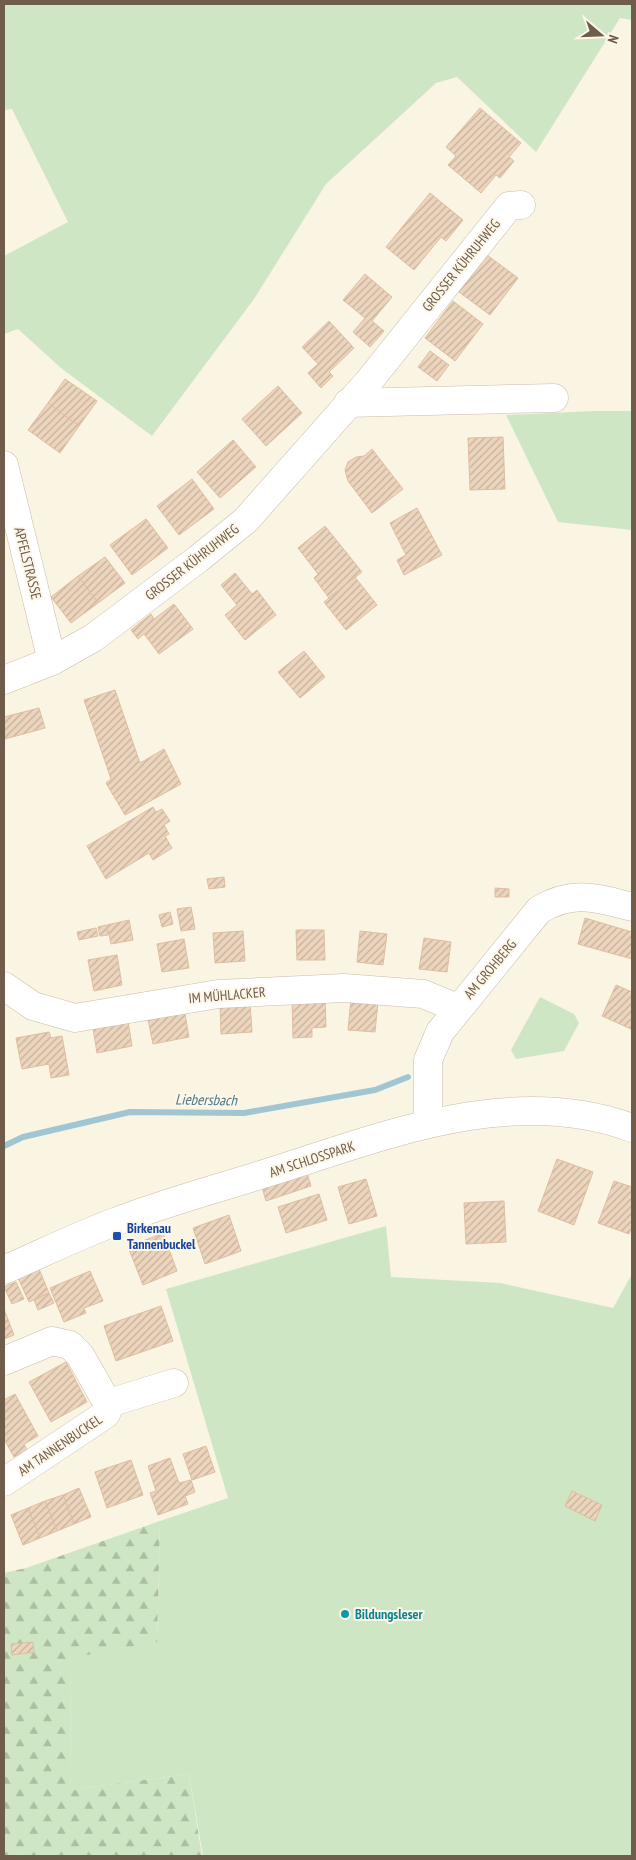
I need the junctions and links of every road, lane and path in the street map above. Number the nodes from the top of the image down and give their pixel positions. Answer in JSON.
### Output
{"nodes":[{"id":1,"x":521,"y":204,"type":"dead end"},
{"id":2,"x":554,"y":398,"type":"dead end"},
{"id":3,"x":348,"y":402,"type":"junction"},
{"id":4,"x":4,"y":465,"type":"edge"},
{"id":5,"x":52,"y":661,"type":"junction"},
{"id":6,"x":4,"y":680,"type":"edge"},
{"id":7,"x":632,"y":907,"type":"edge"},
{"id":8,"x":4,"y":986,"type":"edge"},
{"id":9,"x":457,"y":1008,"type":"junction"},
{"id":10,"x":428,"y":1124,"type":"junction"},
{"id":11,"x":632,"y":1128,"type":"edge"},
{"id":12,"x":4,"y":1270,"type":"edge"},
{"id":13,"x":4,"y":1361,"type":"edge"},
{"id":14,"x":174,"y":1383,"type":"dead end"},
{"id":15,"x":108,"y":1403,"type":"junction"},
{"id":16,"x":4,"y":1482,"type":"edge"}],
"edges":[{"from":1,"to":3,"type":"street","name":"GROSSER KÜHRUHWEG"},
{"from":2,"to":3,"type":"street"},
{"from":3,"to":5,"type":"street","name":"GROSSER KÜHRUHWEG"},
{"from":4,"to":5,"type":"street","name":"APFELSTRASSE"},
{"from":5,"to":6,"type":"street","name":"GROSSER KÜHRUHWEG"},
{"from":7,"to":9,"type":"street","name":"AM GROHBERG"},
{"from":8,"to":9,"type":"street","name":"IM MÜHLACKER"},
{"from":9,"to":10,"type":"street","name":"AM GROHBERG"},
{"from":10,"to":11,"type":"street","name":"AM SCHLOSSPARK"},
{"from":10,"to":12,"type":"street","name":"AM SCHLOSSPARK"},
{"from":13,"to":15,"type":"street","name":"AM TANNENBUCKEL"},
{"from":14,"to":15,"type":"street","name":"AM TANNENBUCKEL"},
{"from":15,"to":16,"type":"street","name":"AM TANNENBUCKEL"}]}
